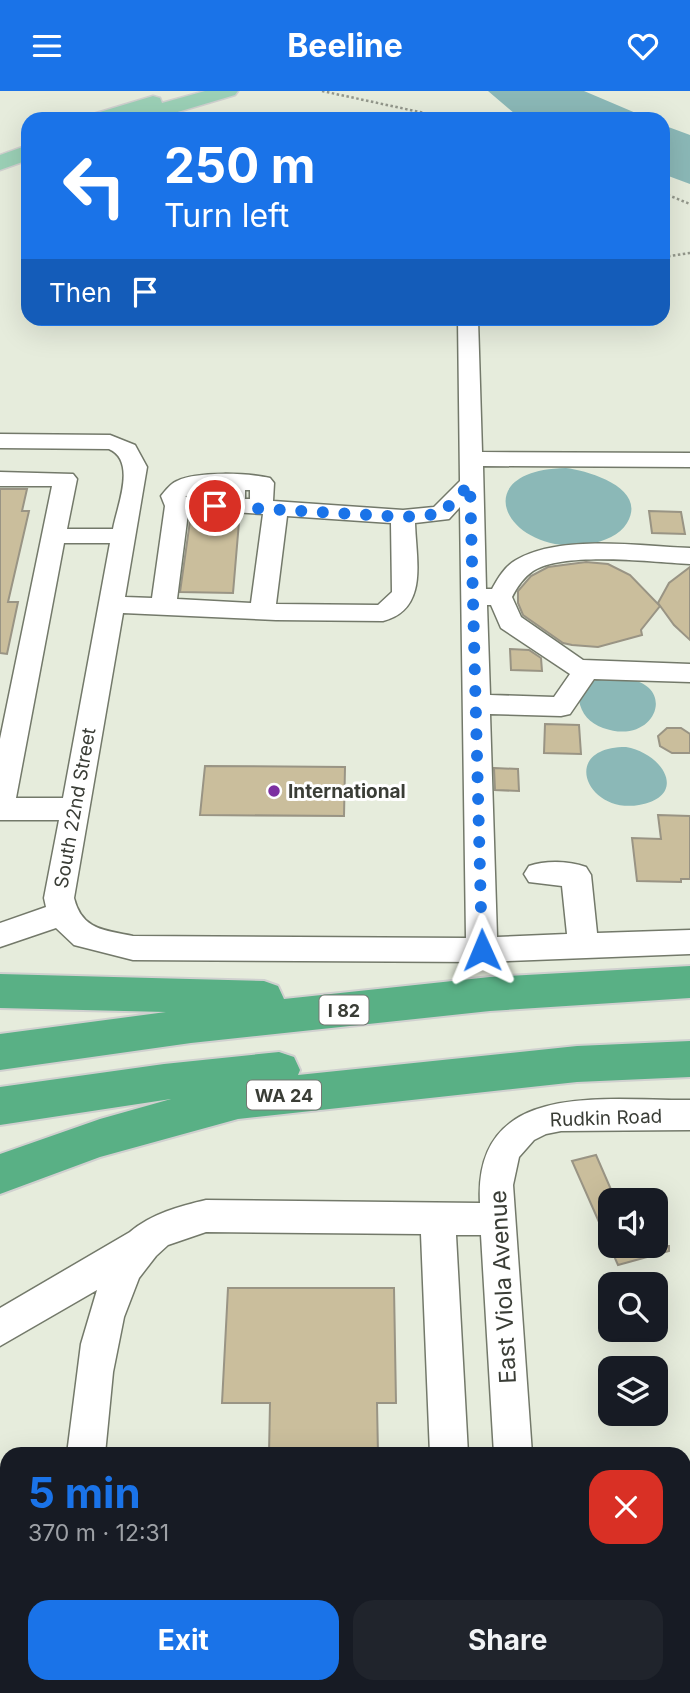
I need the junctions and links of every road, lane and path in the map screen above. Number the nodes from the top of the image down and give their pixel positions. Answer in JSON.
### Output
{"nodes":[{"id":1,"x":228,"y":91,"type":"edge"},
{"id":2,"x":323,"y":91,"type":"edge"},
{"id":3,"x":181,"y":98,"type":"edge"},
{"id":4,"x":125,"y":112,"type":"edge"},
{"id":5,"x":148,"y":112,"type":"edge"},
{"id":6,"x":420,"y":112,"type":"edge"},
{"id":7,"x":21,"y":144,"type":"edge"},
{"id":8,"x":0,"y":151,"type":"edge"},
{"id":9,"x":21,"y":155,"type":"edge"},
{"id":10,"x":0,"y":163,"type":"edge"},
{"id":11,"x":670,"y":196,"type":"edge"},
{"id":12,"x":690,"y":204,"type":"edge"},
{"id":13,"x":690,"y":253,"type":"edge"},
{"id":14,"x":670,"y":256,"type":"edge"},
{"id":15,"x":468,"y":326,"type":"edge"},
{"id":16,"x":0,"y":441,"type":"edge"},
{"id":17,"x":690,"y":460,"type":"edge"},
{"id":18,"x":471,"y":472,"type":"junction"},
{"id":19,"x":0,"y":479,"type":"edge"},
{"id":20,"x":269,"y":507,"type":"junction"},
{"id":21,"x":403,"y":517,"type":"junction"},
{"id":22,"x":54,"y":536,"type":"junction"},
{"id":23,"x":122,"y":536,"type":"junction"},
{"id":24,"x":690,"y":556,"type":"edge"},
{"id":25,"x":474,"y":597,"type":"junction"},
{"id":26,"x":500,"y":597,"type":"junction"},
{"id":27,"x":110,"y":604,"type":"junction"},
{"id":28,"x":163,"y":607,"type":"junction"},
{"id":29,"x":262,"y":611,"type":"junction"},
{"id":30,"x":587,"y":670,"type":"junction"},
{"id":31,"x":690,"y":673,"type":"edge"},
{"id":32,"x":476,"y":704,"type":"junction"},
{"id":33,"x":0,"y":809,"type":"edge"},
{"id":34,"x":75,"y":809,"type":"junction"},
{"id":35,"x":539,"y":874,"type":"dead end"},
{"id":36,"x":62,"y":914,"type":"junction"},
{"id":37,"x":0,"y":935,"type":"edge"},
{"id":38,"x":690,"y":942,"type":"edge"},
{"id":39,"x":583,"y":946,"type":"junction"},
{"id":40,"x":482,"y":950,"type":"junction"},
{"id":41,"x":690,"y":982,"type":"edge"},
{"id":42,"x":0,"y":991,"type":"edge"},
{"id":43,"x":490,"y":994,"type":"junction"},
{"id":44,"x":690,"y":1041,"type":"edge"},
{"id":45,"x":0,"y":1052,"type":"edge"},
{"id":46,"x":690,"y":1059,"type":"edge"},
{"id":47,"x":0,"y":1107,"type":"edge"},
{"id":48,"x":690,"y":1115,"type":"edge"},
{"id":49,"x":523,"y":1128,"type":"joint"},
{"id":50,"x":0,"y":1174,"type":"edge"},
{"id":51,"x":438,"y":1218,"type":"junction"},
{"id":52,"x":498,"y":1219,"type":"junction"},
{"id":53,"x":144,"y":1243,"type":"junction"},
{"id":54,"x":0,"y":1328,"type":"edge"},
{"id":55,"x":87,"y":1447,"type":"edge"},
{"id":56,"x":449,"y":1447,"type":"edge"},
{"id":57,"x":513,"y":1447,"type":"edge"}],
"edges":[{"from":1,"to":3,"type":"main road"},
{"from":2,"to":6,"type":"path"},
{"from":3,"to":4,"type":"main road"},
{"from":3,"to":5,"type":"main road"},
{"from":7,"to":8,"type":"main road"},
{"from":9,"to":10,"type":"main road"},
{"from":11,"to":12,"type":"path"},
{"from":13,"to":14,"type":"path"},
{"from":15,"to":18,"type":"street"},
{"from":16,"to":23,"type":"street","name":"South 22nd Street"},
{"from":17,"to":18,"type":"street"},
{"from":18,"to":21,"type":"street"},
{"from":18,"to":25,"type":"street"},
{"from":19,"to":22,"type":"street"},
{"from":20,"to":21,"type":"street"},
{"from":20,"to":28,"type":"street"},
{"from":20,"to":29,"type":"street"},
{"from":21,"to":29,"type":"street"},
{"from":22,"to":23,"type":"street"},
{"from":22,"to":33,"type":"street"},
{"from":23,"to":27,"type":"street","name":"South 22nd Street"},
{"from":24,"to":26,"type":"street"},
{"from":25,"to":26,"type":"street"},
{"from":25,"to":32,"type":"street"},
{"from":26,"to":30,"type":"street"},
{"from":27,"to":28,"type":"street"},
{"from":27,"to":34,"type":"street","name":"South 22nd Street"},
{"from":28,"to":29,"type":"street"},
{"from":30,"to":31,"type":"street"},
{"from":30,"to":32,"type":"street"},
{"from":32,"to":40,"type":"street"},
{"from":33,"to":34,"type":"street"},
{"from":34,"to":36,"type":"street","name":"South 22nd Street"},
{"from":35,"to":39,"type":"street"},
{"from":36,"to":37,"type":"street"},
{"from":36,"to":40,"type":"street","name":"South 22nd Street"},
{"from":38,"to":39,"type":"street","name":"South 22nd Street"},
{"from":39,"to":40,"type":"street","name":"South 22nd Street"},
{"from":41,"to":43,"type":"highway","number":"I 82"},
{"from":42,"to":43,"type":"highway"},
{"from":43,"to":45,"type":"highway","number":"I 82"},
{"from":44,"to":47,"type":"highway"},
{"from":46,"to":50,"type":"highway","number":"WA 24"},
{"from":48,"to":49,"type":"street","name":"Rudkin Road"},
{"from":49,"to":52,"type":"street","name":"East Viola Avenue"},
{"from":51,"to":52,"type":"street"},
{"from":51,"to":53,"type":"street"},
{"from":51,"to":56,"type":"street"},
{"from":52,"to":57,"type":"street","name":"East Viola Avenue"},
{"from":53,"to":54,"type":"street"},
{"from":53,"to":55,"type":"street"}]}
